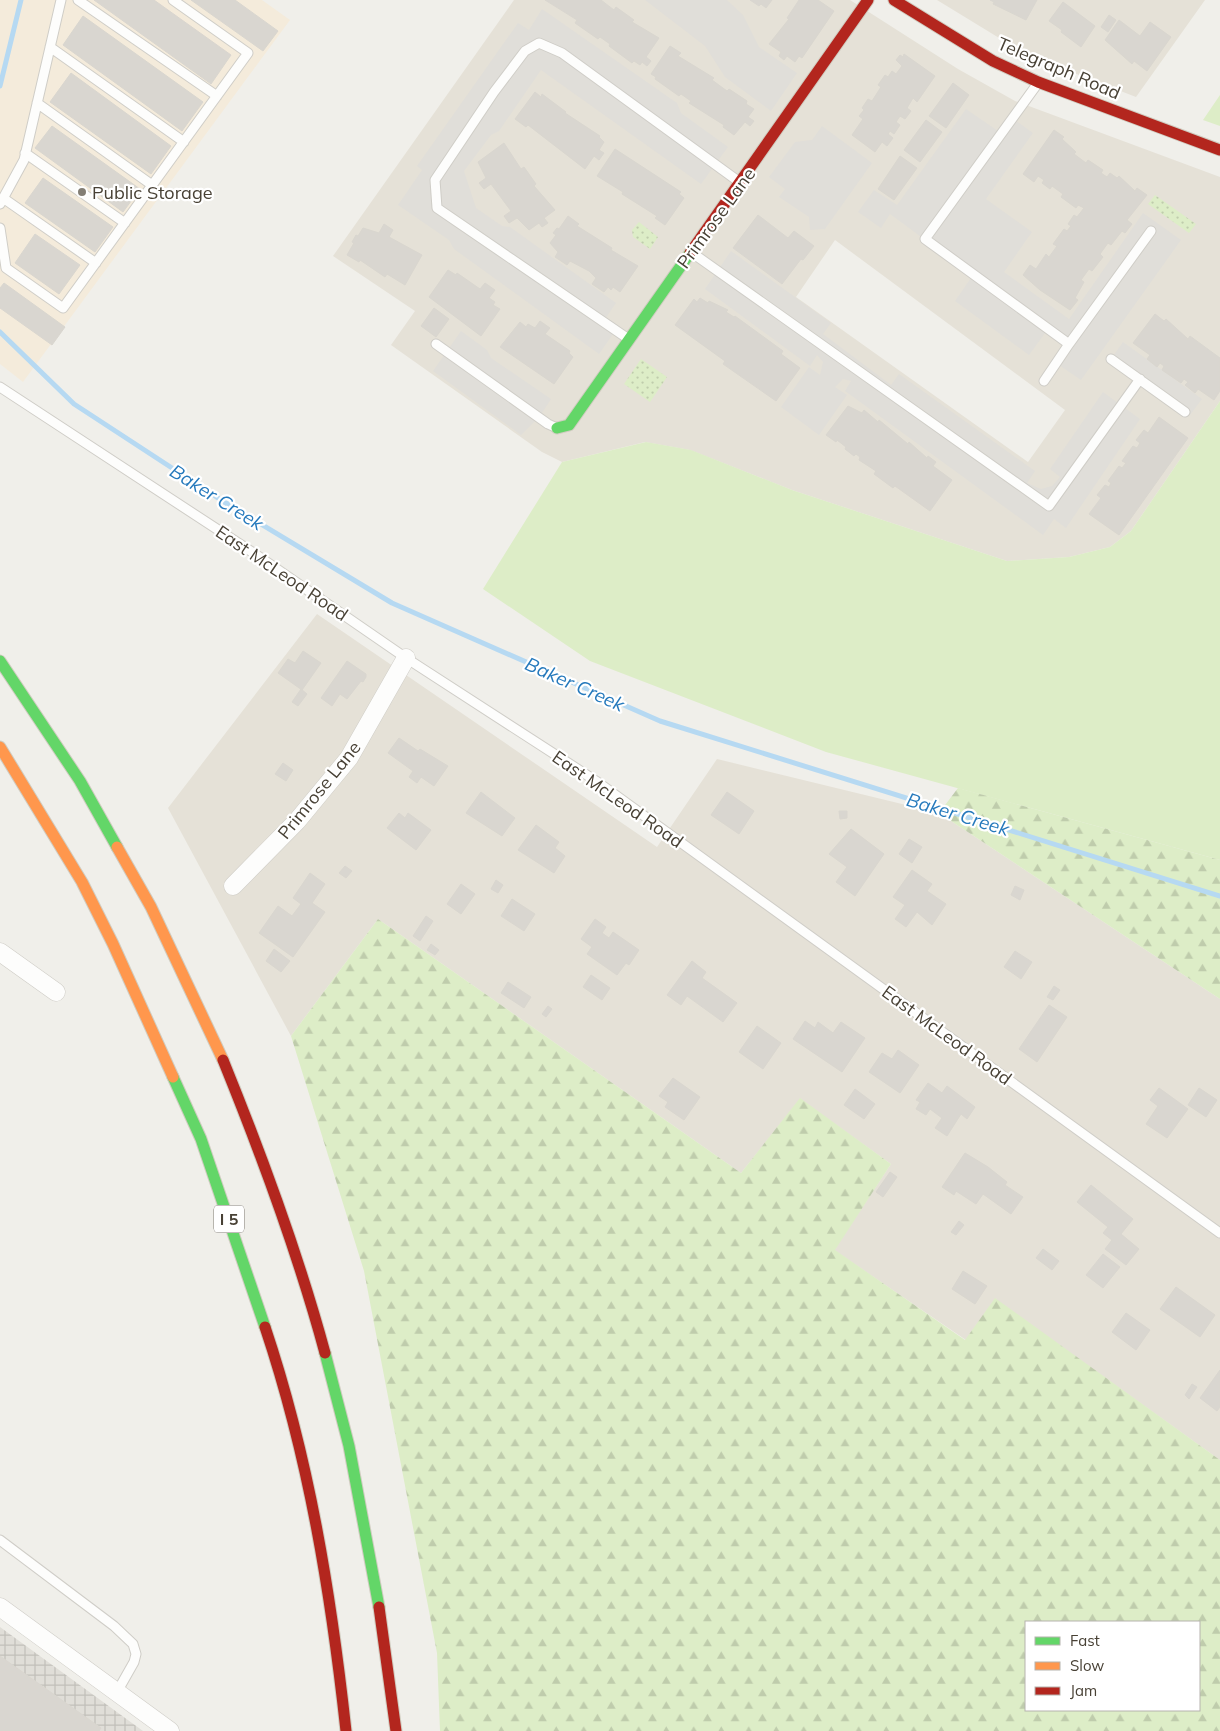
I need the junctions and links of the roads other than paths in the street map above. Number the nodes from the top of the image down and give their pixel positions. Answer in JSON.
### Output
{"nodes":[{"id":1,"x":61,"y":0,"type":"edge"},
{"id":2,"x":78,"y":0,"type":"edge"},
{"id":3,"x":174,"y":0,"type":"edge"},
{"id":4,"x":868,"y":0,"type":"edge"},
{"id":5,"x":894,"y":0,"type":"edge"},
{"id":6,"x":50,"y":47,"type":"junction"},
{"id":7,"x":1038,"y":82,"type":"junction"},
{"id":8,"x":217,"y":96,"type":"junction"},
{"id":9,"x":37,"y":103,"type":"junction"},
{"id":10,"x":184,"y":142,"type":"junction"},
{"id":11,"x":1220,"y":150,"type":"edge"},
{"id":12,"x":25,"y":153,"type":"junction"},
{"id":13,"x":741,"y":183,"type":"junction"},
{"id":14,"x":152,"y":185,"type":"junction"},
{"id":15,"x":2,"y":201,"type":"edge"},
{"id":16,"x":125,"y":223,"type":"junction"},
{"id":17,"x":0,"y":228,"type":"edge"},
{"id":18,"x":1151,"y":230,"type":"dead end"},
{"id":19,"x":691,"y":252,"type":"junction"},
{"id":20,"x":96,"y":263,"type":"junction"},
{"id":21,"x":630,"y":339,"type":"junction"},
{"id":22,"x":436,"y":344,"type":"dead end"},
{"id":23,"x":1069,"y":344,"type":"junction"},
{"id":24,"x":1111,"y":359,"type":"dead end"},
{"id":25,"x":1140,"y":379,"type":"junction"},
{"id":26,"x":1044,"y":381,"type":"dead end"},
{"id":27,"x":0,"y":387,"type":"edge"},
{"id":28,"x":1185,"y":412,"type":"dead end"},
{"id":29,"x":557,"y":428,"type":"joint"},
{"id":30,"x":406,"y":658,"type":"junction"},
{"id":31,"x":0,"y":661,"type":"edge"},
{"id":32,"x":0,"y":747,"type":"edge"},
{"id":33,"x":232,"y":886,"type":"dead end"},
{"id":34,"x":0,"y":952,"type":"edge"},
{"id":35,"x":56,"y":992,"type":"dead end"},
{"id":36,"x":1220,"y":1234,"type":"edge"},
{"id":37,"x":0,"y":1540,"type":"edge"},
{"id":38,"x":0,"y":1607,"type":"edge"},
{"id":39,"x":117,"y":1692,"type":"junction"},
{"id":40,"x":170,"y":1731,"type":"edge"},
{"id":41,"x":346,"y":1731,"type":"edge"},
{"id":42,"x":396,"y":1731,"type":"edge"}],
"edges":[{"from":1,"to":6,"type":"lane"},
{"from":2,"to":8,"type":"lane"},
{"from":3,"to":8,"type":"lane"},
{"from":4,"to":13,"type":"main road","name":"Primrose Lane"},
{"from":5,"to":7,"type":"main road","name":"Telegraph Road"},
{"from":6,"to":9,"type":"lane"},
{"from":6,"to":10,"type":"lane"},
{"from":7,"to":11,"type":"main road","name":"Telegraph Road"},
{"from":7,"to":23,"type":"lane"},
{"from":8,"to":10,"type":"lane"},
{"from":9,"to":12,"type":"lane"},
{"from":9,"to":14,"type":"lane"},
{"from":10,"to":14,"type":"lane"},
{"from":12,"to":15,"type":"lane"},
{"from":12,"to":16,"type":"lane"},
{"from":13,"to":19,"type":"main road","name":"Primrose Lane"},
{"from":13,"to":21,"type":"lane"},
{"from":14,"to":16,"type":"lane"},
{"from":15,"to":20,"type":"lane"},
{"from":16,"to":20,"type":"lane"},
{"from":17,"to":20,"type":"lane"},
{"from":18,"to":23,"type":"lane"},
{"from":19,"to":21,"type":"main road","name":"Primrose Lane"},
{"from":19,"to":25,"type":"lane"},
{"from":21,"to":29,"type":"main road","name":"Primrose Lane"},
{"from":22,"to":29,"type":"lane"},
{"from":23,"to":26,"type":"lane"},
{"from":24,"to":25,"type":"lane"},
{"from":25,"to":28,"type":"lane"},
{"from":27,"to":30,"type":"lane","name":"East McLeod Road"},
{"from":30,"to":33,"type":"street","name":"Primrose Lane"},
{"from":30,"to":36,"type":"lane","name":"East McLeod Road"},
{"from":31,"to":42,"type":"main road"},
{"from":32,"to":41,"type":"main road","number":"I 5"},
{"from":34,"to":35,"type":"street"},
{"from":37,"to":39,"type":"lane"},
{"from":38,"to":39,"type":"street"},
{"from":39,"to":40,"type":"street"}]}
